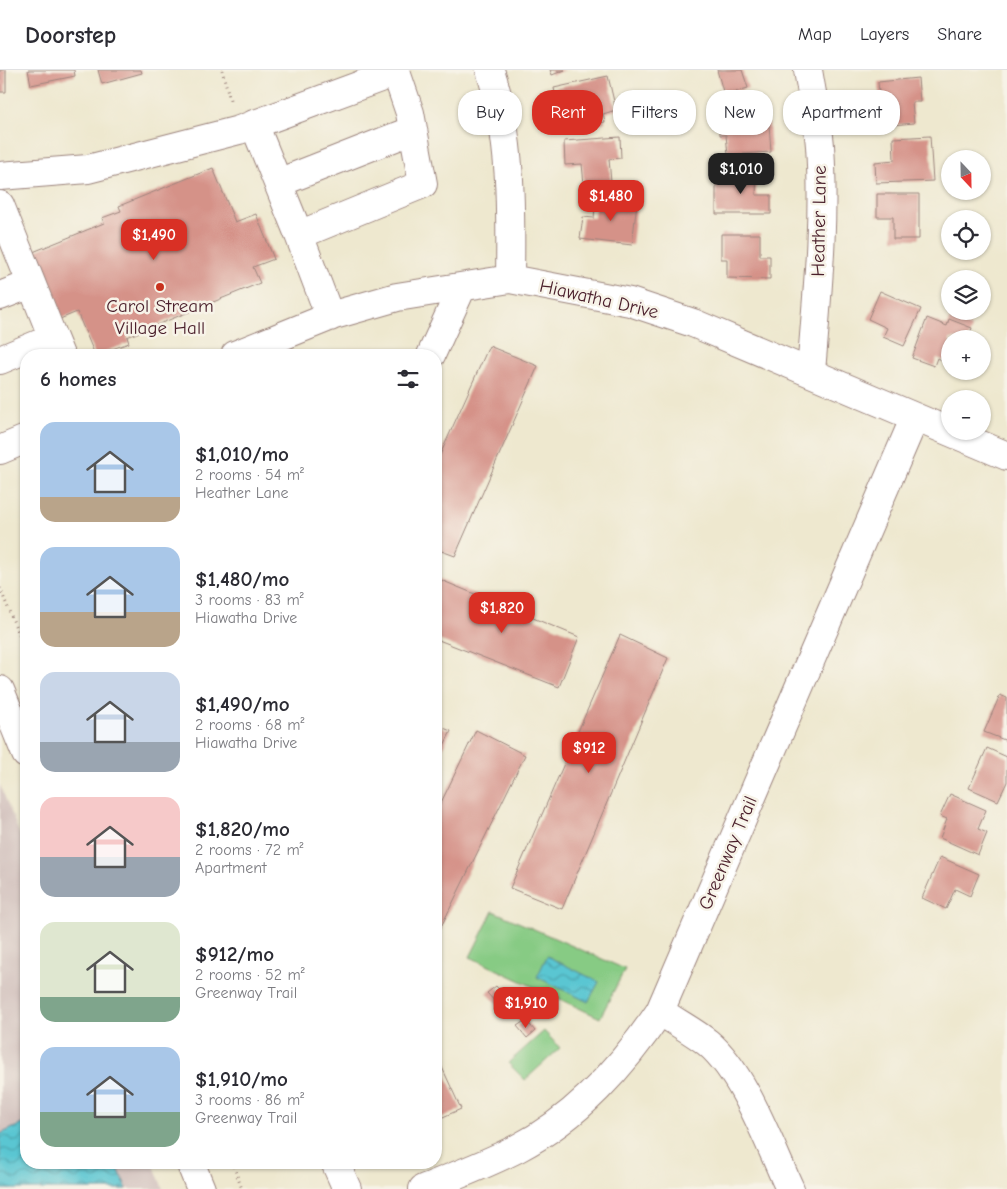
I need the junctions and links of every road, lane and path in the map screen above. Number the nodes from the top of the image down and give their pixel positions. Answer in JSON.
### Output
{"nodes":[{"id":1,"x":222,"y":70,"type":"edge"},
{"id":2,"x":490,"y":70,"type":"edge"},
{"id":3,"x":808,"y":70,"type":"edge"},
{"id":4,"x":230,"y":100,"type":"dead end"},
{"id":5,"x":254,"y":124,"type":"junction"},
{"id":6,"x":413,"y":130,"type":"junction"},
{"id":7,"x":0,"y":176,"type":"edge"},
{"id":8,"x":278,"y":183,"type":"junction"},
{"id":9,"x":3,"y":222,"type":"edge"},
{"id":10,"x":299,"y":235,"type":"junction"},
{"id":11,"x":510,"y":279,"type":"junction"},
{"id":12,"x":31,"y":284,"type":"junction"},
{"id":13,"x":462,"y":287,"type":"junction"},
{"id":14,"x":0,"y":296,"type":"edge"},
{"id":15,"x":330,"y":317,"type":"junction"},
{"id":16,"x":56,"y":347,"type":"edge"},
{"id":17,"x":250,"y":349,"type":"edge"},
{"id":18,"x":434,"y":349,"type":"edge"},
{"id":19,"x":20,"y":355,"type":"edge"},
{"id":20,"x":0,"y":360,"type":"edge"},
{"id":21,"x":811,"y":372,"type":"junction"},
{"id":22,"x":915,"y":417,"type":"junction"},
{"id":23,"x":20,"y":442,"type":"edge"},
{"id":24,"x":0,"y":450,"type":"edge"},
{"id":25,"x":1007,"y":456,"type":"edge"},
{"id":26,"x":0,"y":588,"type":"edge"},
{"id":27,"x":20,"y":638,"type":"edge"},
{"id":28,"x":0,"y":690,"type":"edge"},
{"id":29,"x":20,"y":739,"type":"edge"},
{"id":30,"x":660,"y":1011,"type":"junction"},
{"id":31,"x":193,"y":1169,"type":"edge"},
{"id":32,"x":235,"y":1169,"type":"edge"},
{"id":33,"x":338,"y":1169,"type":"edge"},
{"id":34,"x":201,"y":1189,"type":"edge"},
{"id":35,"x":242,"y":1189,"type":"edge"},
{"id":36,"x":348,"y":1189,"type":"edge"},
{"id":37,"x":423,"y":1189,"type":"edge"},
{"id":38,"x":790,"y":1189,"type":"edge"}],
"edges":[{"from":1,"to":4,"type":"path"},
{"from":2,"to":11,"type":"street"},
{"from":3,"to":21,"type":"street","name":"Heather Lane"},
{"from":5,"to":6,"type":"street"},
{"from":5,"to":7,"type":"street"},
{"from":5,"to":8,"type":"street"},
{"from":6,"to":8,"type":"street"},
{"from":6,"to":10,"type":"street"},
{"from":8,"to":10,"type":"street"},
{"from":9,"to":12,"type":"street"},
{"from":10,"to":15,"type":"street"},
{"from":11,"to":13,"type":"street","name":"Hiawatha Drive"},
{"from":11,"to":21,"type":"street","name":"Hiawatha Drive"},
{"from":12,"to":14,"type":"street"},
{"from":12,"to":16,"type":"street"},
{"from":13,"to":15,"type":"street","name":"Hiawatha Drive"},
{"from":13,"to":18,"type":"street"},
{"from":15,"to":17,"type":"street","name":"Hiawatha Drive"},
{"from":19,"to":20,"type":"street"},
{"from":21,"to":22,"type":"street","name":"Hiawatha Drive"},
{"from":22,"to":25,"type":"street","name":"Hiawatha Drive"},
{"from":22,"to":30,"type":"street","name":"Greenway Trail"},
{"from":23,"to":24,"type":"street"},
{"from":26,"to":27,"type":"path"},
{"from":28,"to":29,"type":"street"},
{"from":30,"to":37,"type":"street","name":"Greenway Trail"},
{"from":30,"to":38,"type":"street"},
{"from":31,"to":34,"type":"street"},
{"from":32,"to":35,"type":"path"},
{"from":33,"to":36,"type":"street"}]}
